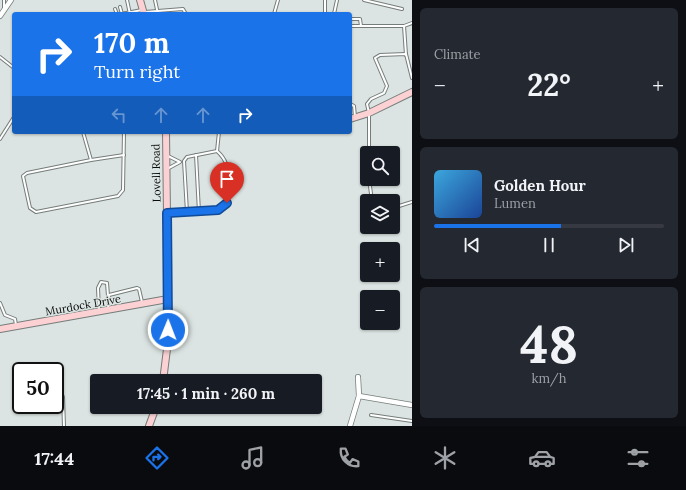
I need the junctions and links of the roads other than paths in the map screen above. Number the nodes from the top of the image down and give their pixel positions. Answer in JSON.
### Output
{"nodes":[{"id":1,"x":4,"y":0,"type":"edge"},
{"id":2,"x":11,"y":0,"type":"edge"},
{"id":3,"x":126,"y":0,"type":"edge"},
{"id":4,"x":140,"y":0,"type":"edge"},
{"id":5,"x":155,"y":0,"type":"edge"},
{"id":6,"x":278,"y":0,"type":"edge"},
{"id":7,"x":325,"y":0,"type":"edge"},
{"id":8,"x":337,"y":0,"type":"edge"},
{"id":9,"x":364,"y":0,"type":"edge"},
{"id":10,"x":120,"y":7,"type":"dead end"},
{"id":11,"x":115,"y":9,"type":"dead end"},
{"id":12,"x":402,"y":9,"type":"dead end"},
{"id":13,"x":4,"y":10,"type":"junction"},
{"id":14,"x":116,"y":12,"type":"edge"},
{"id":15,"x":121,"y":12,"type":"edge"},
{"id":16,"x":130,"y":12,"type":"edge"},
{"id":17,"x":143,"y":12,"type":"edge"},
{"id":18,"x":158,"y":12,"type":"edge"},
{"id":19,"x":164,"y":12,"type":"edge"},
{"id":20,"x":185,"y":12,"type":"edge"},
{"id":21,"x":275,"y":12,"type":"edge"},
{"id":22,"x":324,"y":12,"type":"edge"},
{"id":23,"x":334,"y":12,"type":"edge"},
{"id":24,"x":0,"y":16,"type":"edge"},
{"id":25,"x":352,"y":19,"type":"edge"},
{"id":26,"x":412,"y":23,"type":"edge"},
{"id":27,"x":352,"y":26,"type":"edge"},
{"id":28,"x":361,"y":26,"type":"junction"},
{"id":29,"x":404,"y":26,"type":"junction"},
{"id":30,"x":406,"y":55,"type":"junction"},
{"id":31,"x":0,"y":57,"type":"edge"},
{"id":32,"x":412,"y":65,"type":"edge"},
{"id":33,"x":12,"y":66,"type":"edge"},
{"id":34,"x":408,"y":67,"type":"junction"},
{"id":35,"x":412,"y":78,"type":"edge"},
{"id":36,"x":412,"y":92,"type":"edge"},
{"id":37,"x":352,"y":105,"type":"edge"},
{"id":38,"x":369,"y":113,"type":"junction"},
{"id":39,"x":353,"y":119,"type":"edge"},
{"id":40,"x":12,"y":120,"type":"edge"},
{"id":41,"x":84,"y":134,"type":"edge"},
{"id":42,"x":124,"y":134,"type":"edge"},
{"id":43,"x":166,"y":134,"type":"edge"},
{"id":44,"x":219,"y":134,"type":"edge"},
{"id":45,"x":0,"y":139,"type":"edge"},
{"id":46,"x":369,"y":146,"type":"edge"},
{"id":47,"x":217,"y":151,"type":"junction"},
{"id":48,"x":124,"y":155,"type":"junction"},
{"id":49,"x":166,"y":155,"type":"junction"},
{"id":50,"x":196,"y":155,"type":"junction"},
{"id":51,"x":91,"y":160,"type":"junction"},
{"id":52,"x":184,"y":161,"type":"junction"},
{"id":53,"x":180,"y":162,"type":"junction"},
{"id":54,"x":166,"y":170,"type":"junction"},
{"id":55,"x":412,"y":202,"type":"edge"},
{"id":56,"x":400,"y":206,"type":"edge"},
{"id":57,"x":187,"y":212,"type":"junction"},
{"id":58,"x":199,"y":212,"type":"junction"},
{"id":59,"x":167,"y":213,"type":"junction"},
{"id":60,"x":108,"y":298,"type":"junction"},
{"id":61,"x":168,"y":299,"type":"junction"},
{"id":62,"x":0,"y":304,"type":"edge"},
{"id":63,"x":143,"y":305,"type":"junction"},
{"id":64,"x":108,"y":311,"type":"junction"},
{"id":65,"x":99,"y":312,"type":"junction"},
{"id":66,"x":16,"y":326,"type":"junction"},
{"id":67,"x":0,"y":329,"type":"edge"},
{"id":68,"x":164,"y":374,"type":"edge"},
{"id":69,"x":358,"y":377,"type":"dead end"},
{"id":70,"x":359,"y":396,"type":"junction"},
{"id":71,"x":412,"y":405,"type":"edge"},
{"id":72,"x":64,"y":414,"type":"edge"},
{"id":73,"x":154,"y":414,"type":"edge"},
{"id":74,"x":371,"y":415,"type":"dead end"},
{"id":75,"x":412,"y":421,"type":"edge"},
{"id":76,"x":64,"y":426,"type":"edge"},
{"id":77,"x":150,"y":426,"type":"edge"},
{"id":78,"x":350,"y":426,"type":"edge"}],
"edges":[{"from":1,"to":13,"type":"lane"},
{"from":2,"to":13,"type":"street"},
{"from":3,"to":16,"type":"lane"},
{"from":4,"to":17,"type":"main road"},
{"from":5,"to":18,"type":"lane"},
{"from":6,"to":21,"type":"lane"},
{"from":7,"to":22,"type":"lane"},
{"from":8,"to":23,"type":"lane"},
{"from":9,"to":12,"type":"lane"},
{"from":10,"to":15,"type":"lane"},
{"from":11,"to":14,"type":"lane"},
{"from":13,"to":24,"type":"street"},
{"from":19,"to":20,"type":"lane"},
{"from":25,"to":28,"type":"lane"},
{"from":26,"to":29,"type":"lane"},
{"from":27,"to":28,"type":"lane"},
{"from":28,"to":29,"type":"lane"},
{"from":29,"to":30,"type":"lane"},
{"from":30,"to":34,"type":"lane"},
{"from":30,"to":38,"type":"lane"},
{"from":31,"to":33,"type":"lane"},
{"from":32,"to":34,"type":"lane"},
{"from":34,"to":35,"type":"lane"},
{"from":36,"to":38,"type":"main road"},
{"from":37,"to":39,"type":"lane"},
{"from":38,"to":39,"type":"main road"},
{"from":38,"to":46,"type":"lane"},
{"from":40,"to":45,"type":"lane"},
{"from":41,"to":51,"type":"lane"},
{"from":42,"to":48,"type":"lane"},
{"from":43,"to":49,"type":"main road","name":"Lovell Road"},
{"from":44,"to":47,"type":"lane"},
{"from":47,"to":50,"type":"lane"},
{"from":47,"to":58,"type":"lane"},
{"from":48,"to":51,"type":"lane"},
{"from":48,"to":51,"type":"lane"},
{"from":49,"to":53,"type":"lane"},
{"from":49,"to":54,"type":"main road","name":"Lovell Road"},
{"from":50,"to":52,"type":"lane"},
{"from":50,"to":58,"type":"lane"},
{"from":52,"to":53,"type":"lane"},
{"from":52,"to":57,"type":"lane"},
{"from":53,"to":54,"type":"lane"},
{"from":54,"to":59,"type":"main road","name":"Lovell Road"},
{"from":55,"to":56,"type":"lane"},
{"from":57,"to":58,"type":"lane"},
{"from":57,"to":59,"type":"lane"},
{"from":59,"to":61,"type":"main road","name":"Lovell Road"},
{"from":60,"to":63,"type":"lane"},
{"from":60,"to":64,"type":"lane"},
{"from":60,"to":65,"type":"lane"},
{"from":61,"to":63,"type":"main road","name":"Murdock Drive"},
{"from":61,"to":68,"type":"main road","name":"Lovell Road"},
{"from":62,"to":66,"type":"lane"},
{"from":63,"to":64,"type":"main road","name":"Murdock Drive"},
{"from":64,"to":65,"type":"main road","name":"Murdock Drive"},
{"from":65,"to":66,"type":"main road","name":"Murdock Drive"},
{"from":66,"to":67,"type":"main road","name":"Murdock Drive"},
{"from":69,"to":70,"type":"street"},
{"from":70,"to":71,"type":"street"},
{"from":70,"to":78,"type":"street"},
{"from":72,"to":76,"type":"lane"},
{"from":73,"to":77,"type":"main road"},
{"from":74,"to":75,"type":"lane"}]}
